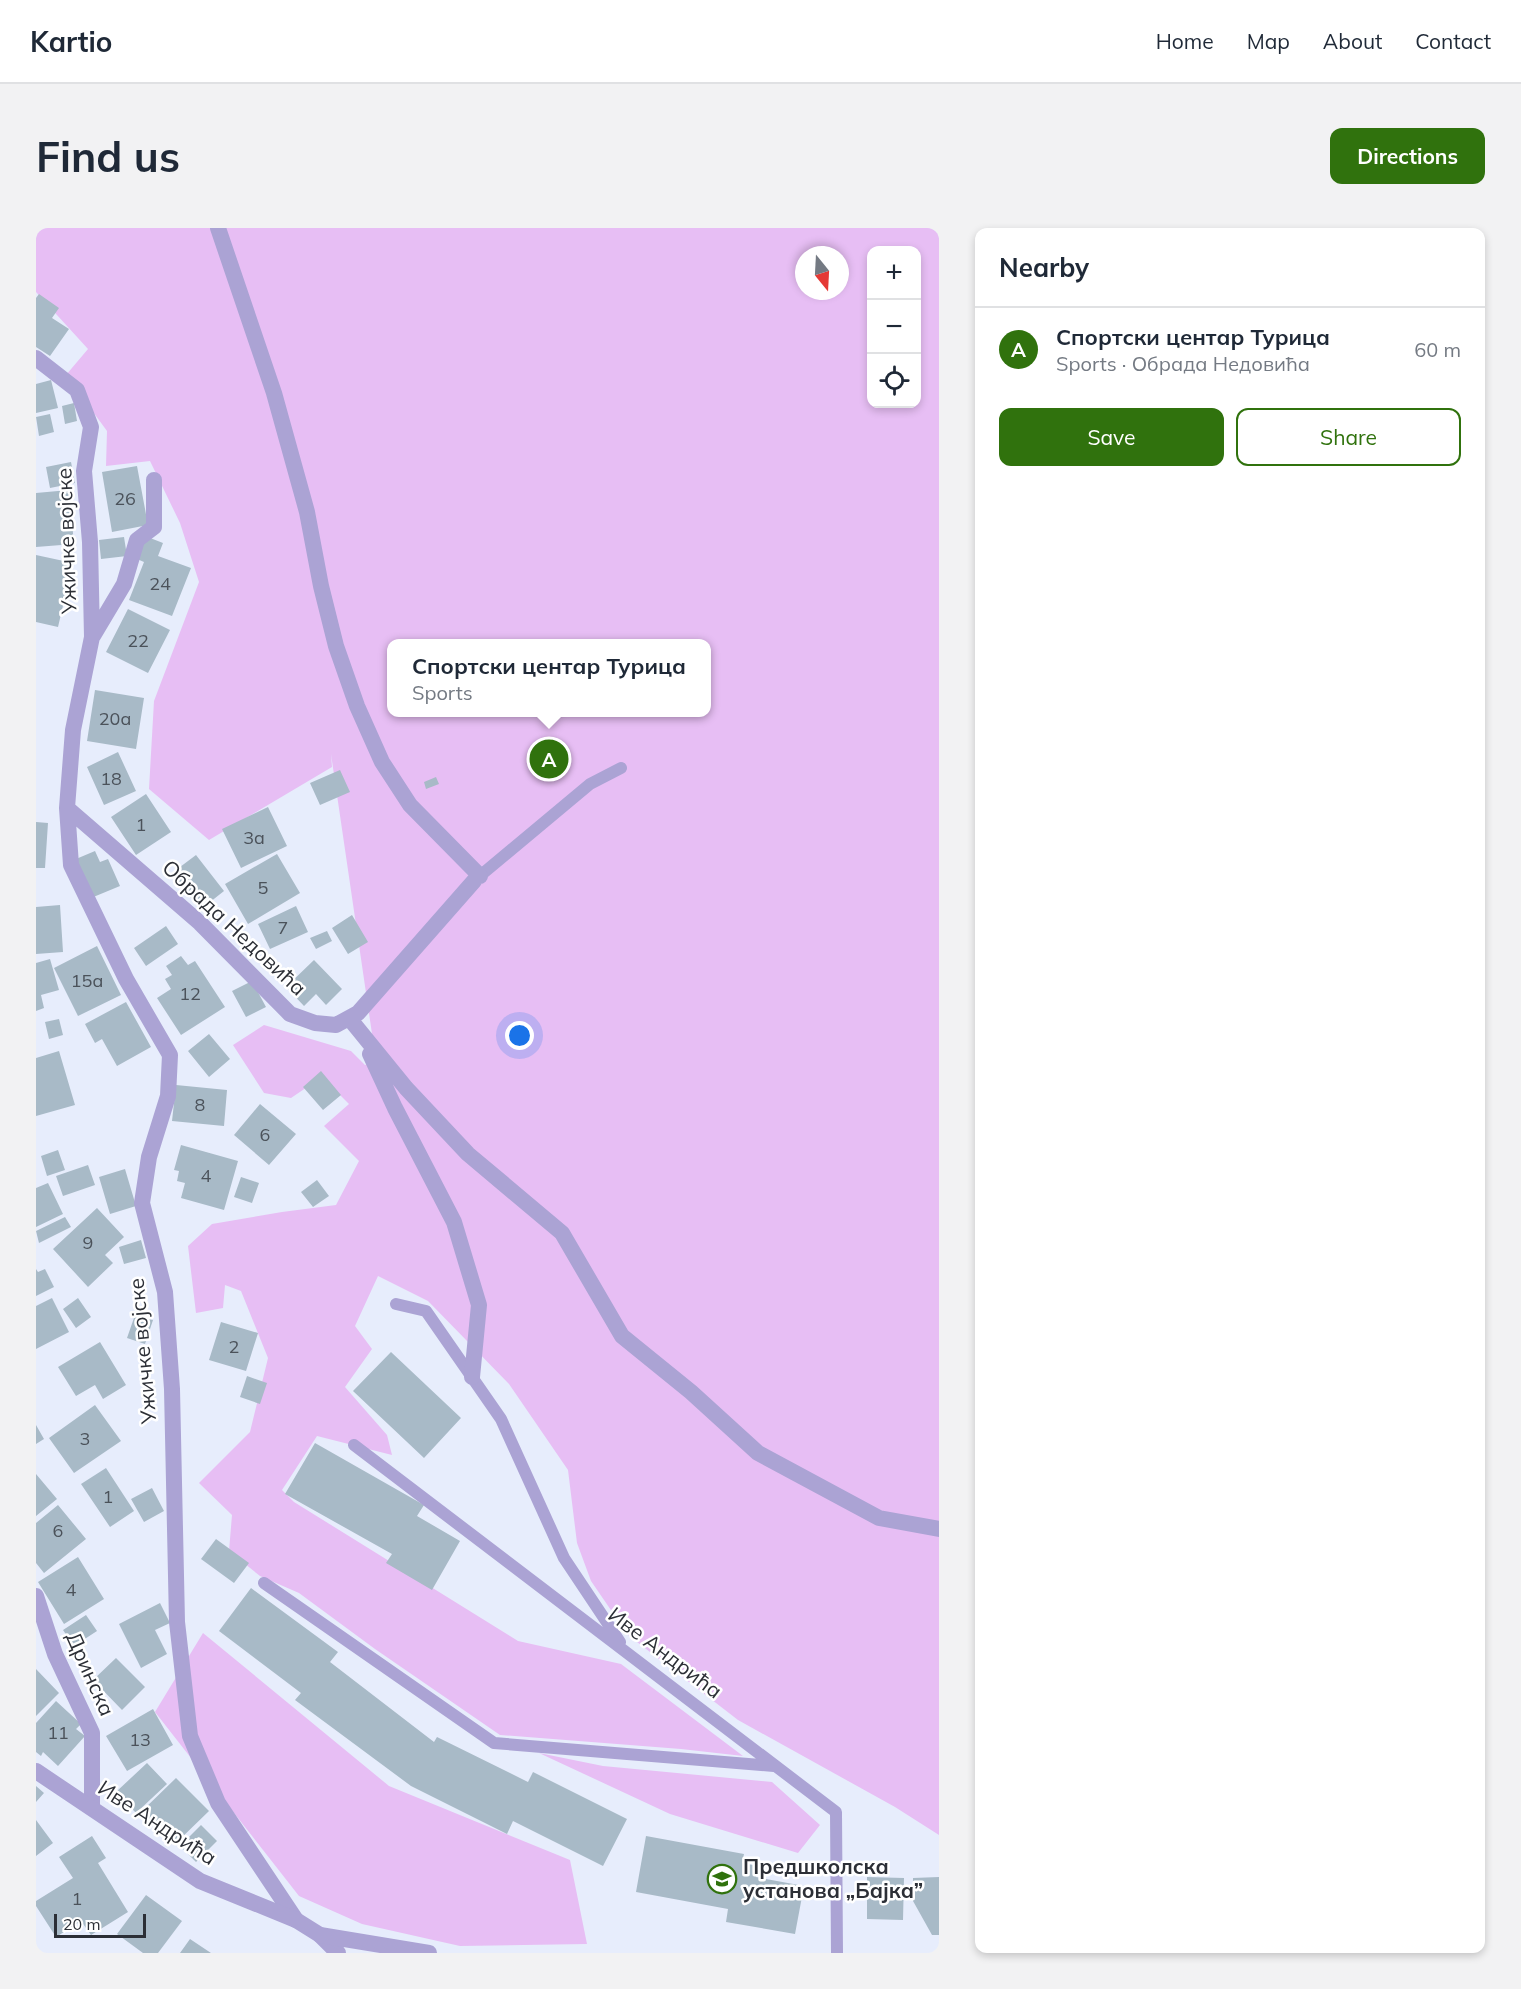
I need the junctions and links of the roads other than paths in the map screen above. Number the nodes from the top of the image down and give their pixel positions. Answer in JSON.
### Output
{"nodes":[{"id":1,"x":218,"y":228,"type":"edge"},
{"id":2,"x":36,"y":358,"type":"edge"},
{"id":3,"x":154,"y":480,"type":"dead end"},
{"id":4,"x":92,"y":637,"type":"junction"},
{"id":5,"x":621,"y":768,"type":"dead end"},
{"id":6,"x":67,"y":808,"type":"junction"},
{"id":7,"x":477,"y":879,"type":"junction"},
{"id":8,"x":349,"y":1018,"type":"junction"},
{"id":9,"x":396,"y":1304,"type":"dead end"},
{"id":10,"x":472,"y":1377,"type":"junction"},
{"id":11,"x":354,"y":1445,"type":"dead end"},
{"id":12,"x":939,"y":1529,"type":"edge"},
{"id":13,"x":264,"y":1582,"type":"dead end"},
{"id":14,"x":36,"y":1596,"type":"edge"},
{"id":15,"x":625,"y":1651,"type":"junction"},
{"id":16,"x":776,"y":1766,"type":"junction"},
{"id":17,"x":36,"y":1771,"type":"edge"},
{"id":18,"x":92,"y":1807,"type":"junction"},
{"id":19,"x":296,"y":1920,"type":"junction"},
{"id":20,"x":320,"y":1935,"type":"junction"},
{"id":21,"x":338,"y":1953,"type":"edge"},
{"id":22,"x":429,"y":1953,"type":"edge"},
{"id":23,"x":837,"y":1953,"type":"edge"}],
"edges":[{"from":1,"to":7,"type":"street"},
{"from":2,"to":4,"type":"street","name":"Ужичке војске"},
{"from":3,"to":4,"type":"street","name":"Ужичке војске"},
{"from":4,"to":6,"type":"street","name":"Ужичке војске"},
{"from":5,"to":7,"type":"lane"},
{"from":6,"to":8,"type":"street","name":"Обрада Недовића"},
{"from":6,"to":19,"type":"street","name":"Ужичке војске"},
{"from":7,"to":8,"type":"street"},
{"from":8,"to":10,"type":"street"},
{"from":8,"to":12,"type":"street"},
{"from":9,"to":10,"type":"lane"},
{"from":10,"to":15,"type":"lane"},
{"from":11,"to":15,"type":"lane","name":"Иве Андрића"},
{"from":13,"to":16,"type":"lane"},
{"from":14,"to":18,"type":"street","name":"Дринска"},
{"from":15,"to":16,"type":"lane","name":"Иве Андрића"},
{"from":16,"to":23,"type":"lane","name":"Иве Андрића"},
{"from":17,"to":18,"type":"street","name":"Иве Андрића"},
{"from":18,"to":19,"type":"street","name":"Иве Андрића"},
{"from":19,"to":20,"type":"street","name":"Иве Андрића"},
{"from":20,"to":21,"type":"street"},
{"from":20,"to":22,"type":"street","name":"Иве Андрића"}]}
